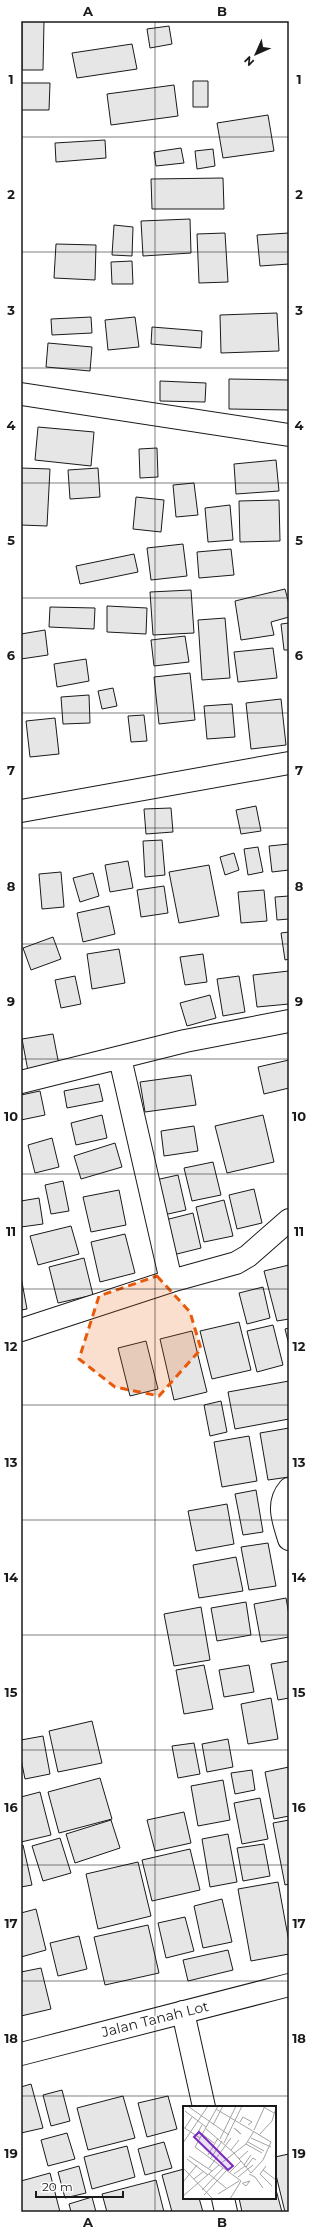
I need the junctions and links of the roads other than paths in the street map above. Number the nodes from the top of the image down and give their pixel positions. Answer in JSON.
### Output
{"nodes":[{"id":1,"x":21,"y":394,"type":"edge"},
{"id":2,"x":289,"y":435,"type":"edge"},
{"id":3,"x":289,"y":763,"type":"edge"},
{"id":4,"x":21,"y":811,"type":"edge"},
{"id":5,"x":289,"y":1021,"type":"edge"},
{"id":6,"x":120,"y":1058,"type":"junction"},
{"id":7,"x":21,"y":1082,"type":"edge"},
{"id":8,"x":289,"y":1220,"type":"edge"},
{"id":9,"x":171,"y":1281,"type":"junction"},
{"id":10,"x":21,"y":1330,"type":"edge"},
{"id":11,"x":289,"y":1489,"type":"edge"},
{"id":12,"x":289,"y":1539,"type":"edge"},
{"id":13,"x":289,"y":1985,"type":"edge"},
{"id":14,"x":183,"y":2012,"type":"junction"},
{"id":15,"x":21,"y":2054,"type":"edge"},
{"id":16,"x":204,"y":2106,"type":"edge"},
{"id":17,"x":223,"y":2199,"type":"edge"},
{"id":18,"x":226,"y":2212,"type":"edge"}],
"edges":[{"from":1,"to":2,"type":"street"},
{"from":3,"to":4,"type":"street"},
{"from":5,"to":6,"type":"street"},
{"from":6,"to":7,"type":"street"},
{"from":6,"to":9,"type":"street"},
{"from":8,"to":9,"type":"street"},
{"from":9,"to":10,"type":"street"},
{"from":11,"to":12,"type":"street"},
{"from":13,"to":14,"type":"street","name":"Jalan Tanah Lot"},
{"from":14,"to":15,"type":"street","name":"Jalan Tanah Lot"},
{"from":14,"to":16,"type":"street"},
{"from":17,"to":18,"type":"street"}]}
